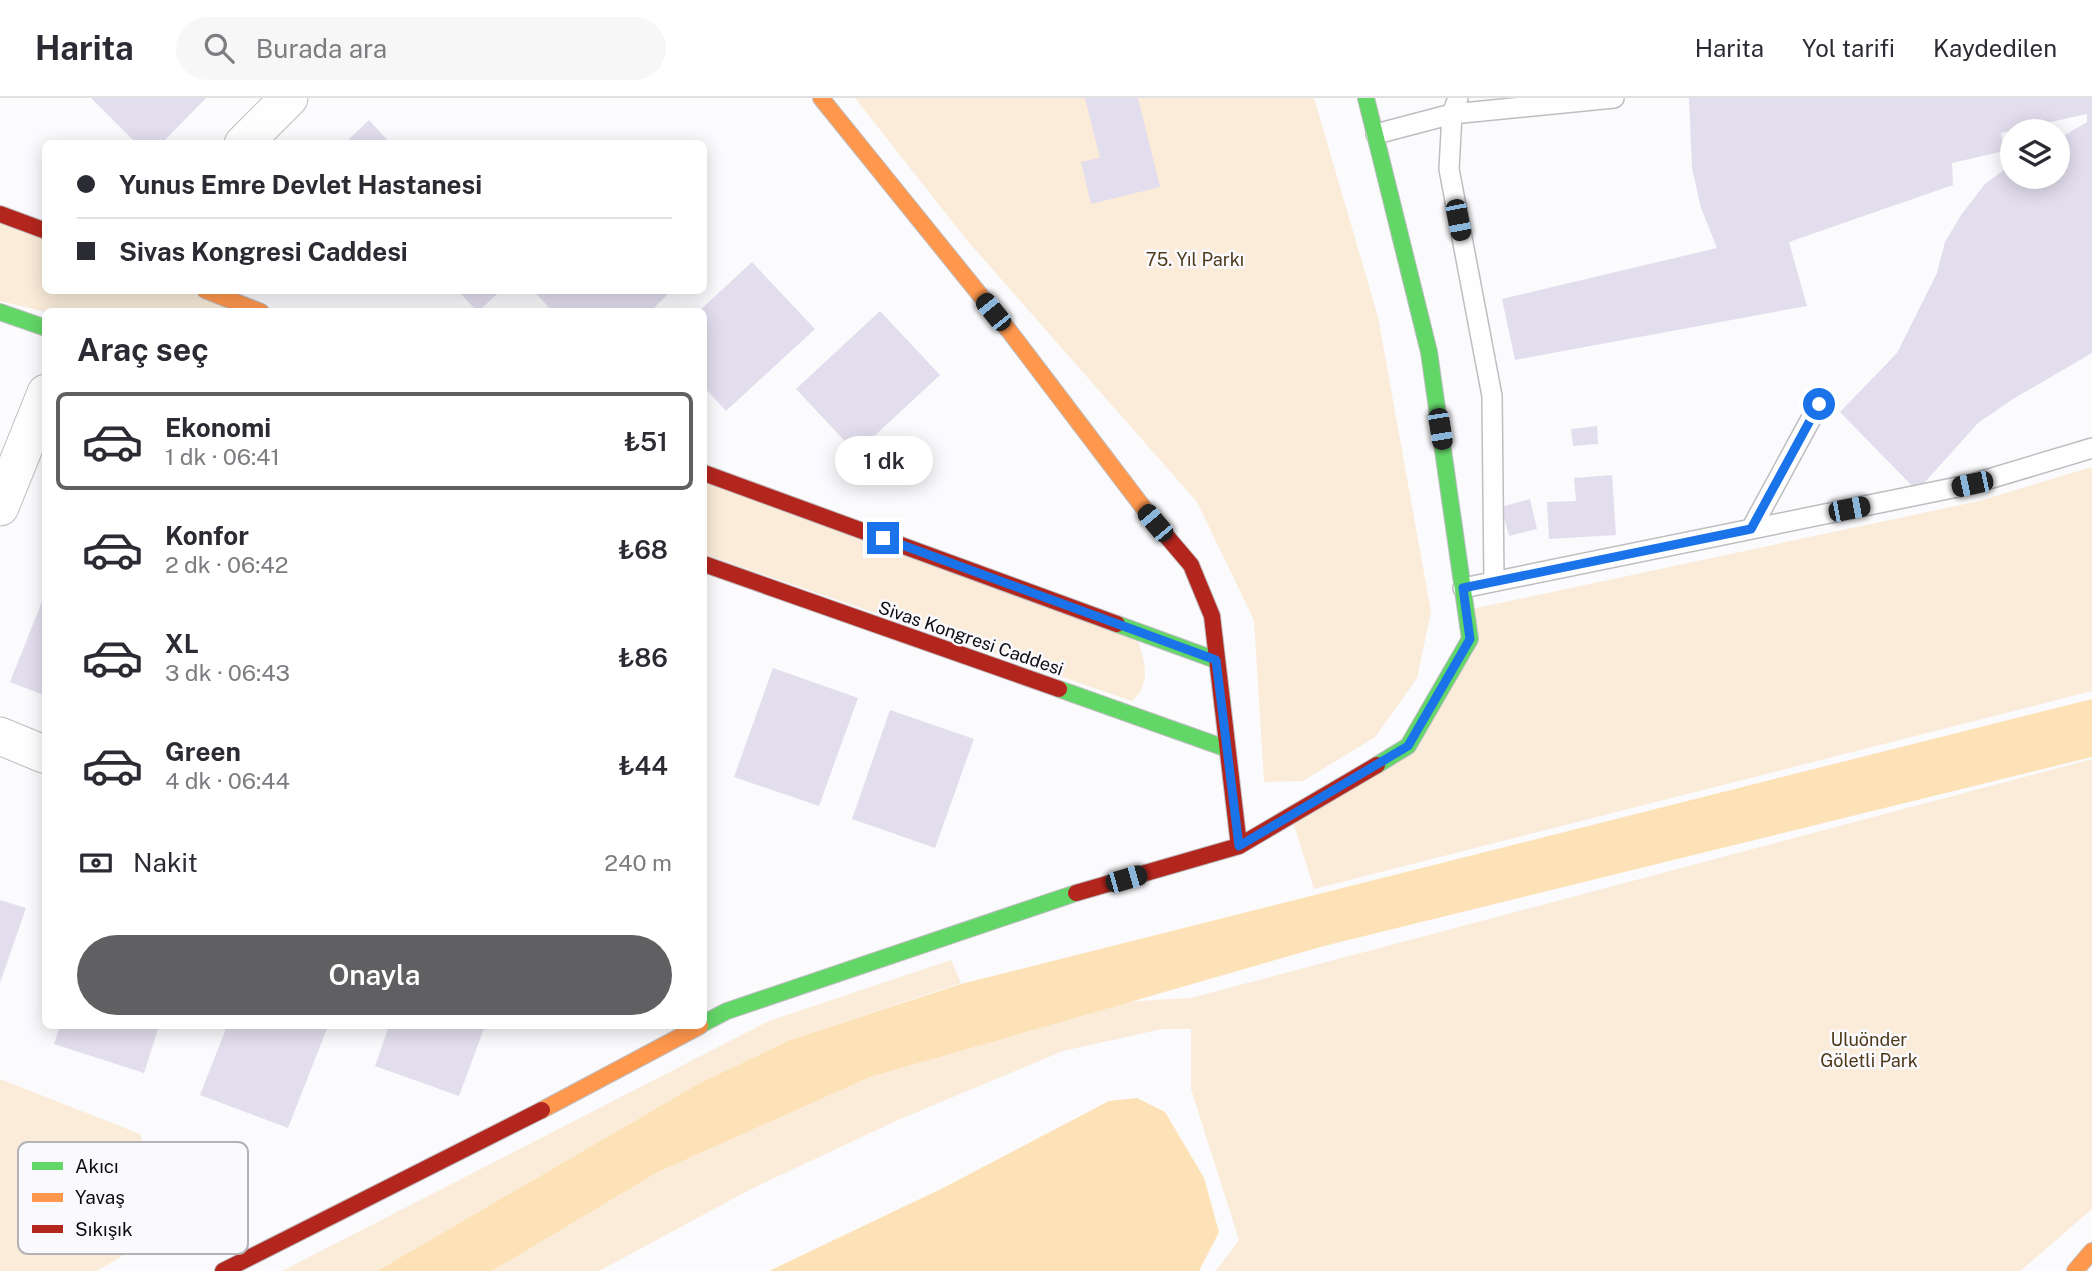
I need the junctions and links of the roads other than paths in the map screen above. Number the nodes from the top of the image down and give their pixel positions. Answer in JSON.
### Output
{"nodes":[{"id":1,"x":289,"y":98,"type":"edge"},
{"id":2,"x":821,"y":98,"type":"edge"},
{"id":3,"x":1366,"y":98,"type":"edge"},
{"id":4,"x":1614,"y":99,"type":"edge"},
{"id":5,"x":1455,"y":106,"type":"edge"},
{"id":6,"x":1376,"y":134,"type":"junction"},
{"id":7,"x":247,"y":140,"type":"edge"},
{"id":8,"x":0,"y":214,"type":"edge"},
{"id":9,"x":42,"y":230,"type":"edge"},
{"id":10,"x":215,"y":294,"type":"edge"},
{"id":11,"x":251,"y":308,"type":"edge"},
{"id":12,"x":0,"y":312,"type":"edge"},
{"id":13,"x":42,"y":327,"type":"edge"},
{"id":14,"x":42,"y":403,"type":"edge"},
{"id":15,"x":1819,"y":404,"type":"dead end"},
{"id":16,"x":2092,"y":448,"type":"edge"},
{"id":17,"x":707,"y":474,"type":"edge"},
{"id":18,"x":0,"y":507,"type":"edge"},
{"id":19,"x":1751,"y":529,"type":"junction"},
{"id":20,"x":707,"y":565,"type":"edge"},
{"id":21,"x":1494,"y":581,"type":"junction"},
{"id":22,"x":1463,"y":588,"type":"junction"},
{"id":23,"x":1216,"y":660,"type":"junction"},
{"id":24,"x":0,"y":736,"type":"edge"},
{"id":25,"x":1225,"y":748,"type":"junction"},
{"id":26,"x":42,"y":753,"type":"edge"},
{"id":27,"x":1239,"y":846,"type":"junction"},
{"id":28,"x":707,"y":1019,"type":"edge"},
{"id":29,"x":689,"y":1029,"type":"edge"},
{"id":30,"x":2092,"y":1251,"type":"edge"},
{"id":31,"x":223,"y":1271,"type":"edge"},
{"id":32,"x":2075,"y":1271,"type":"edge"}],
"edges":[{"from":1,"to":7,"type":"street"},
{"from":2,"to":23,"type":"main road"},
{"from":3,"to":6,"type":"main road"},
{"from":4,"to":5,"type":"lane"},
{"from":5,"to":6,"type":"lane"},
{"from":5,"to":21,"type":"lane"},
{"from":6,"to":22,"type":"main road"},
{"from":8,"to":9,"type":"main road"},
{"from":10,"to":11,"type":"main road"},
{"from":12,"to":13,"type":"main road"},
{"from":14,"to":18,"type":"street"},
{"from":15,"to":19,"type":"lane"},
{"from":16,"to":19,"type":"lane"},
{"from":17,"to":23,"type":"main road"},
{"from":19,"to":21,"type":"lane"},
{"from":20,"to":25,"type":"main road","name":"Sivas Kongresi Caddesi"},
{"from":21,"to":22,"type":"lane"},
{"from":22,"to":27,"type":"main road"},
{"from":23,"to":25,"type":"main road"},
{"from":24,"to":26,"type":"street"},
{"from":25,"to":27,"type":"main road"},
{"from":27,"to":28,"type":"main road"},
{"from":29,"to":31,"type":"main road"},
{"from":30,"to":32,"type":"main road"}]}
